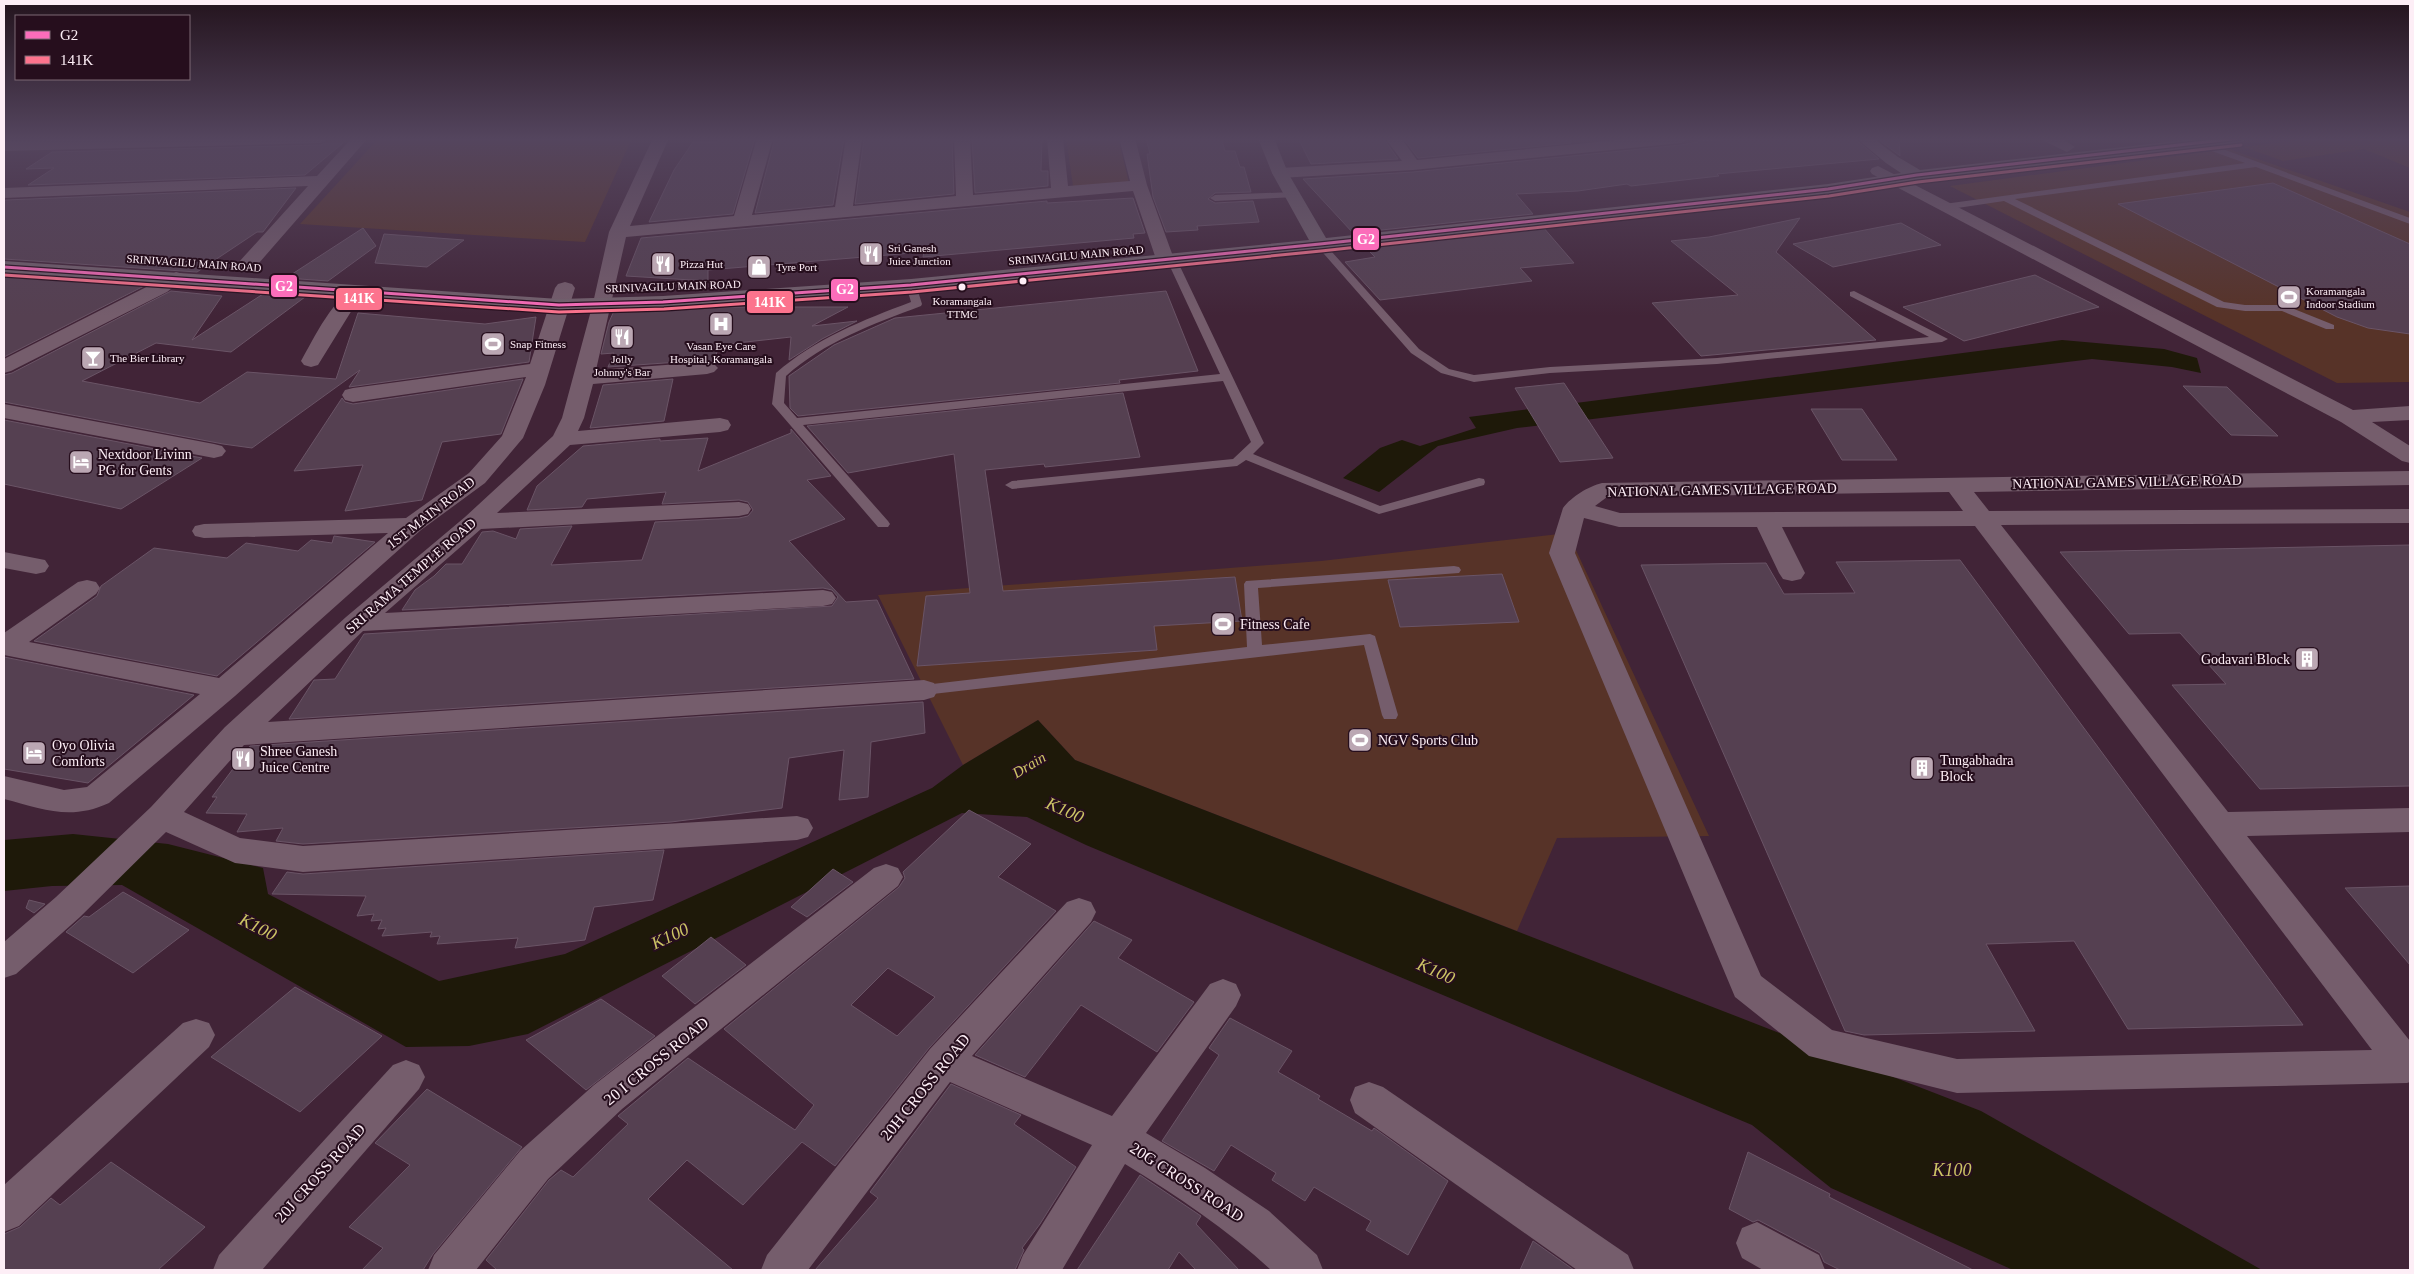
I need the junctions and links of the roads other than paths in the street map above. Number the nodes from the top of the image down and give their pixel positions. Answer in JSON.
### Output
{"nodes":[{"id":1,"x":306,"y":197,"type":"edge"},
{"id":2,"x":634,"y":197,"type":"edge"},
{"id":3,"x":748,"y":197,"type":"edge"},
{"id":4,"x":846,"y":197,"type":"edge"},
{"id":5,"x":965,"y":197,"type":"edge"},
{"id":6,"x":1002,"y":197,"type":"edge"},
{"id":7,"x":1144,"y":197,"type":"edge"},
{"id":8,"x":1229,"y":197,"type":"edge"},
{"id":9,"x":1294,"y":197,"type":"edge"},
{"id":10,"x":1740,"y":197,"type":"edge"},
{"id":11,"x":1934,"y":197,"type":"edge"},
{"id":12,"x":2009,"y":197,"type":"edge"},
{"id":13,"x":2344,"y":197,"type":"edge"},
{"id":14,"x":1215,"y":198,"type":"dead end"},
{"id":15,"x":2005,"y":198,"type":"junction"},
{"id":16,"x":965,"y":201,"type":"junction"},
{"id":17,"x":1944,"y":207,"type":"junction"},
{"id":18,"x":844,"y":212,"type":"junction"},
{"id":19,"x":741,"y":221,"type":"junction"},
{"id":20,"x":2410,"y":221,"type":"edge"},
{"id":21,"x":618,"y":232,"type":"junction"},
{"id":22,"x":1317,"y":238,"type":"junction"},
{"id":23,"x":4,"y":252,"type":"edge"},
{"id":24,"x":1165,"y":255,"type":"junction"},
{"id":25,"x":245,"y":266,"type":"junction"},
{"id":26,"x":4,"y":267,"type":"edge"},
{"id":27,"x":176,"y":278,"type":"junction"},
{"id":28,"x":911,"y":285,"type":"junction"},
{"id":29,"x":359,"y":293,"type":"junction"},
{"id":30,"x":1854,"y":294,"type":"dead end"},
{"id":31,"x":562,"y":296,"type":"junction"},
{"id":32,"x":605,"y":296,"type":"junction"},
{"id":33,"x":2330,"y":327,"type":"dead end"},
{"id":34,"x":311,"y":361,"type":"dead end"},
{"id":35,"x":4,"y":367,"type":"edge"},
{"id":36,"x":707,"y":368,"type":"dead end"},
{"id":37,"x":538,"y":369,"type":"junction"},
{"id":38,"x":1227,"y":377,"type":"junction"},
{"id":39,"x":582,"y":378,"type":"junction"},
{"id":40,"x":353,"y":395,"type":"dead end"},
{"id":41,"x":4,"y":411,"type":"edge"},
{"id":42,"x":2410,"y":413,"type":"edge"},
{"id":43,"x":2348,"y":417,"type":"junction"},
{"id":44,"x":792,"y":422,"type":"junction"},
{"id":45,"x":720,"y":425,"type":"dead end"},
{"id":46,"x":564,"y":439,"type":"junction"},
{"id":47,"x":214,"y":451,"type":"dead end"},
{"id":48,"x":1244,"y":455,"type":"junction"},
{"id":49,"x":2410,"y":456,"type":"edge"},
{"id":50,"x":2410,"y":478,"type":"edge"},
{"id":51,"x":1478,"y":482,"type":"dead end"},
{"id":52,"x":1012,"y":485,"type":"dead end"},
{"id":53,"x":1956,"y":485,"type":"junction"},
{"id":54,"x":1575,"y":508,"type":"junction"},
{"id":55,"x":739,"y":509,"type":"dead end"},
{"id":56,"x":2410,"y":516,"type":"edge"},
{"id":57,"x":1983,"y":519,"type":"junction"},
{"id":58,"x":1766,"y":520,"type":"junction"},
{"id":59,"x":474,"y":522,"type":"junction"},
{"id":60,"x":883,"y":524,"type":"dead end"},
{"id":61,"x":412,"y":525,"type":"junction"},
{"id":62,"x":204,"y":531,"type":"dead end"},
{"id":63,"x":4,"y":560,"type":"edge"},
{"id":64,"x":36,"y":566,"type":"dead end"},
{"id":65,"x":1454,"y":570,"type":"dead end"},
{"id":66,"x":1792,"y":573,"type":"dead end"},
{"id":67,"x":87,"y":588,"type":"dead end"},
{"id":68,"x":823,"y":598,"type":"dead end"},
{"id":69,"x":356,"y":623,"type":"junction"},
{"id":70,"x":4,"y":646,"type":"edge"},
{"id":71,"x":1255,"y":651,"type":"junction"},
{"id":72,"x":225,"y":689,"type":"junction"},
{"id":73,"x":924,"y":690,"type":"joint"},
{"id":74,"x":1390,"y":715,"type":"dead end"},
{"id":75,"x":236,"y":735,"type":"junction"},
{"id":76,"x":4,"y":788,"type":"edge"},
{"id":77,"x":162,"y":816,"type":"junction"},
{"id":78,"x":2410,"y":820,"type":"edge"},
{"id":79,"x":2219,"y":824,"type":"junction"},
{"id":80,"x":797,"y":828,"type":"dead end"},
{"id":81,"x":886,"y":877,"type":"dead end"},
{"id":82,"x":1079,"y":912,"type":"dead end"},
{"id":83,"x":4,"y":964,"type":"edge"},
{"id":84,"x":1223,"y":995,"type":"dead end"},
{"id":85,"x":196,"y":1036,"type":"dead end"},
{"id":86,"x":943,"y":1061,"type":"junction"},
{"id":87,"x":2409,"y":1068,"type":"edge"},
{"id":88,"x":406,"y":1077,"type":"dead end"},
{"id":89,"x":1369,"y":1100,"type":"dead end"},
{"id":90,"x":1119,"y":1138,"type":"junction"},
{"id":91,"x":4,"y":1212,"type":"edge"},
{"id":92,"x":1757,"y":1244,"type":"dead end"},
{"id":93,"x":234,"y":1270,"type":"edge"},
{"id":94,"x":449,"y":1270,"type":"edge"},
{"id":95,"x":782,"y":1270,"type":"edge"},
{"id":96,"x":1038,"y":1270,"type":"edge"},
{"id":97,"x":1302,"y":1270,"type":"edge"},
{"id":98,"x":1613,"y":1270,"type":"edge"},
{"id":99,"x":1804,"y":1270,"type":"edge"}],
"edges":[{"from":1,"to":25,"type":"street"},
{"from":2,"to":21,"type":"street","name":"SRI RAMA TEMPLE ROAD"},
{"from":3,"to":19,"type":"street"},
{"from":4,"to":18,"type":"street"},
{"from":5,"to":16,"type":"street"},
{"from":6,"to":16,"type":"street"},
{"from":7,"to":24,"type":"street"},
{"from":8,"to":14,"type":"lane"},
{"from":9,"to":22,"type":"main road"},
{"from":10,"to":22,"type":"main road","name":"SRINIVAGILU MAIN ROAD"},
{"from":11,"to":17,"type":"street"},
{"from":12,"to":15,"type":"lane"},
{"from":13,"to":20,"type":"lane"},
{"from":15,"to":17,"type":"lane"},
{"from":15,"to":33,"type":"lane"},
{"from":16,"to":18,"type":"street"},
{"from":17,"to":43,"type":"street"},
{"from":18,"to":19,"type":"street"},
{"from":19,"to":21,"type":"street"},
{"from":21,"to":32,"type":"street","name":"SRI RAMA TEMPLE ROAD"},
{"from":22,"to":24,"type":"main road","name":"SRINIVAGILU MAIN ROAD"},
{"from":22,"to":30,"type":"lane"},
{"from":23,"to":25,"type":"main road","name":"SRINIVAGILU MAIN ROAD"},
{"from":24,"to":28,"type":"main road","name":"SRINIVAGILU MAIN ROAD"},
{"from":24,"to":32,"type":"main road","name":"SRINIVAGILU MAIN ROAD"},
{"from":24,"to":38,"type":"lane"},
{"from":25,"to":31,"type":"main road","name":"SRINIVAGILU MAIN ROAD"},
{"from":26,"to":27,"type":"main road","name":"SRINIVAGILU MAIN ROAD"},
{"from":27,"to":29,"type":"main road","name":"SRINIVAGILU MAIN ROAD"},
{"from":27,"to":35,"type":"street"},
{"from":28,"to":32,"type":"main road","name":"SRINIVAGILU MAIN ROAD"},
{"from":28,"to":44,"type":"lane"},
{"from":29,"to":31,"type":"main road","name":"SRINIVAGILU MAIN ROAD"},
{"from":29,"to":34,"type":"street"},
{"from":31,"to":32,"type":"main road","name":"SRINIVAGILU MAIN ROAD"},
{"from":31,"to":37,"type":"street","name":"1ST MAIN ROAD"},
{"from":32,"to":39,"type":"street","name":"SRI RAMA TEMPLE ROAD"},
{"from":36,"to":39,"type":"street"},
{"from":37,"to":40,"type":"street"},
{"from":37,"to":61,"type":"street","name":"1ST MAIN ROAD"},
{"from":38,"to":44,"type":"lane"},
{"from":38,"to":48,"type":"lane"},
{"from":39,"to":46,"type":"street","name":"SRI RAMA TEMPLE ROAD"},
{"from":41,"to":47,"type":"street"},
{"from":42,"to":43,"type":"street"},
{"from":43,"to":49,"type":"street"},
{"from":44,"to":60,"type":"lane"},
{"from":45,"to":46,"type":"street"},
{"from":46,"to":59,"type":"street","name":"SRI RAMA TEMPLE ROAD"},
{"from":48,"to":51,"type":"lane"},
{"from":48,"to":52,"type":"lane"},
{"from":50,"to":53,"type":"street","name":"NATIONAL GAMES VILLAGE ROAD"},
{"from":53,"to":54,"type":"street","name":"NATIONAL GAMES VILLAGE ROAD"},
{"from":53,"to":57,"type":"street"},
{"from":54,"to":58,"type":"street","name":"NATIONAL GAMES VILLAGE ROAD"},
{"from":54,"to":87,"type":"street"},
{"from":55,"to":59,"type":"street"},
{"from":56,"to":57,"type":"street","name":"NATIONAL GAMES VILLAGE ROAD"},
{"from":57,"to":58,"type":"street","name":"NATIONAL GAMES VILLAGE ROAD"},
{"from":57,"to":79,"type":"street"},
{"from":58,"to":66,"type":"street"},
{"from":59,"to":69,"type":"street","name":"SRI RAMA TEMPLE ROAD"},
{"from":61,"to":62,"type":"street"},
{"from":61,"to":72,"type":"street","name":"1ST MAIN ROAD"},
{"from":63,"to":64,"type":"street"},
{"from":65,"to":71,"type":"lane"},
{"from":67,"to":70,"type":"street"},
{"from":68,"to":69,"type":"street"},
{"from":69,"to":75,"type":"street","name":"SRI RAMA TEMPLE ROAD"},
{"from":70,"to":72,"type":"street"},
{"from":71,"to":73,"type":"lane"},
{"from":71,"to":74,"type":"lane"},
{"from":72,"to":76,"type":"street","name":"1ST MAIN ROAD"},
{"from":73,"to":75,"type":"street"},
{"from":75,"to":77,"type":"street","name":"SRI RAMA TEMPLE ROAD"},
{"from":77,"to":80,"type":"street"},
{"from":77,"to":83,"type":"street","name":"SRI RAMA TEMPLE ROAD"},
{"from":78,"to":79,"type":"street"},
{"from":79,"to":87,"type":"street"},
{"from":81,"to":94,"type":"street","name":"20 I CROSS ROAD"},
{"from":82,"to":86,"type":"street","name":"20H CROSS ROAD"},
{"from":84,"to":90,"type":"street"},
{"from":85,"to":91,"type":"street"},
{"from":86,"to":90,"type":"street"},
{"from":86,"to":95,"type":"street","name":"20H CROSS ROAD"},
{"from":88,"to":93,"type":"street","name":"20J CROSS ROAD"},
{"from":89,"to":98,"type":"street"},
{"from":90,"to":96,"type":"street","name":"20G CROSS ROAD"},
{"from":90,"to":97,"type":"street","name":"20G CROSS ROAD"},
{"from":92,"to":99,"type":"street"}]}
